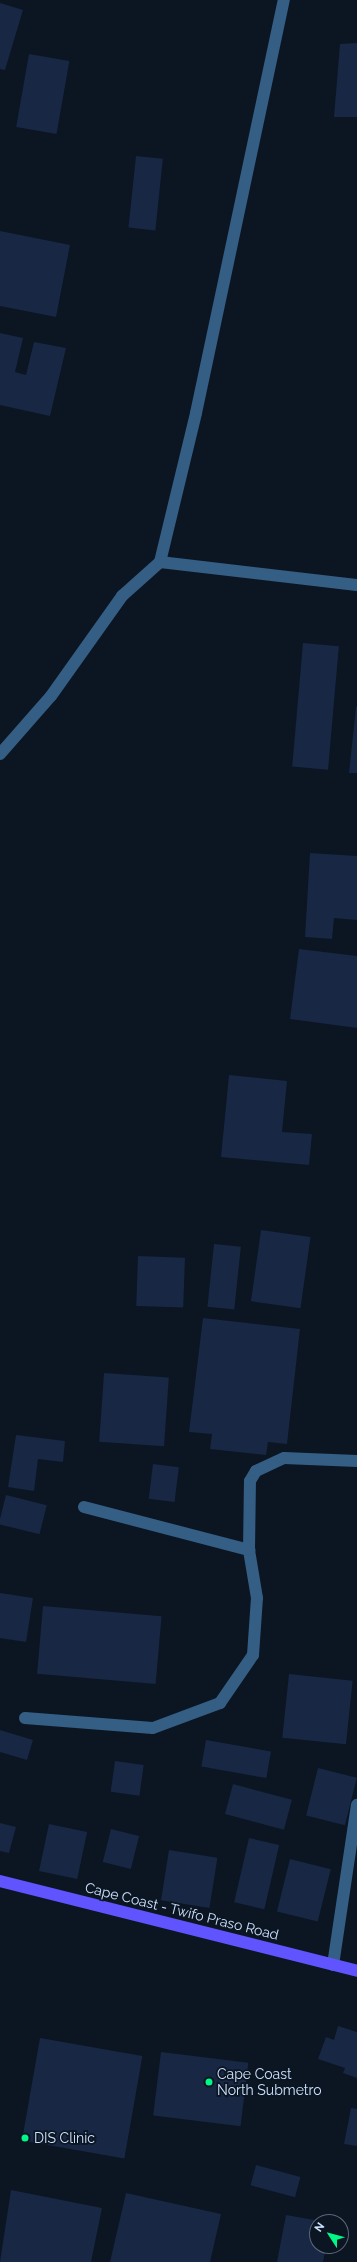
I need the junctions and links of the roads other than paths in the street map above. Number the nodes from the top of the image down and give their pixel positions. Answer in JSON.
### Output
{"nodes":[{"id":1,"x":284,"y":0,"type":"edge"},
{"id":2,"x":160,"y":562,"type":"junction"},
{"id":3,"x":357,"y":585,"type":"edge"},
{"id":4,"x":0,"y":754,"type":"edge"},
{"id":5,"x":357,"y":1461,"type":"edge"},
{"id":6,"x":84,"y":1507,"type":"dead end"},
{"id":7,"x":249,"y":1550,"type":"junction"},
{"id":8,"x":25,"y":1718,"type":"dead end"},
{"id":9,"x":357,"y":1805,"type":"edge"},
{"id":10,"x":0,"y":1881,"type":"edge"},
{"id":11,"x":333,"y":1965,"type":"junction"},
{"id":12,"x":357,"y":1971,"type":"edge"}],
"edges":[{"from":1,"to":2,"type":"street"},
{"from":2,"to":3,"type":"street"},
{"from":2,"to":4,"type":"street"},
{"from":5,"to":7,"type":"street"},
{"from":6,"to":7,"type":"street"},
{"from":7,"to":8,"type":"street"},
{"from":9,"to":11,"type":"street"},
{"from":10,"to":11,"type":"main road","name":"Cape Coast - Twifo Praso Road"},
{"from":11,"to":12,"type":"main road","name":"Cape Coast - Twifo Praso Road"}]}
